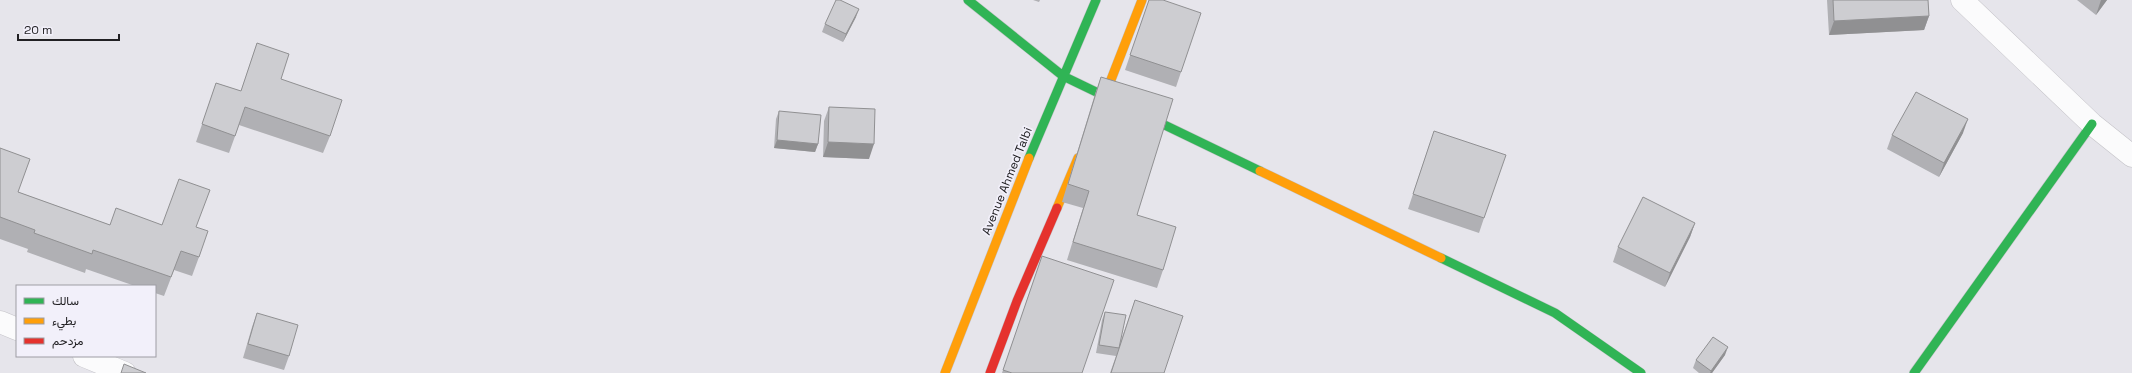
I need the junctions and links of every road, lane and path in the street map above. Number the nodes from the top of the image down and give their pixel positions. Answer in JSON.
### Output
{"nodes":[{"id":1,"x":968,"y":0,"type":"edge"},
{"id":2,"x":1096,"y":0,"type":"edge"},
{"id":3,"x":1142,"y":0,"type":"edge"},
{"id":4,"x":1962,"y":0,"type":"edge"},
{"id":5,"x":1063,"y":76,"type":"junction"},
{"id":6,"x":1105,"y":96,"type":"junction"},
{"id":7,"x":1095,"y":118,"type":"edge"},
{"id":8,"x":2092,"y":124,"type":"junction"},
{"id":9,"x":1083,"y":148,"type":"edge"},
{"id":10,"x":2132,"y":156,"type":"edge"},
{"id":11,"x":0,"y":322,"type":"edge"},
{"id":12,"x":16,"y":329,"type":"edge"},
{"id":13,"x":86,"y":357,"type":"edge"},
{"id":14,"x":125,"y":373,"type":"edge"},
{"id":15,"x":945,"y":373,"type":"edge"},
{"id":16,"x":990,"y":373,"type":"edge"},
{"id":17,"x":1641,"y":373,"type":"edge"},
{"id":18,"x":1914,"y":373,"type":"edge"}],
"edges":[{"from":1,"to":5,"type":"street"},
{"from":2,"to":5,"type":"street","name":"Avenue Ahmed Talbi"},
{"from":3,"to":6,"type":"street"},
{"from":4,"to":8,"type":"street"},
{"from":5,"to":6,"type":"street"},
{"from":5,"to":15,"type":"street","name":"Avenue Ahmed Talbi"},
{"from":6,"to":7,"type":"street"},
{"from":6,"to":17,"type":"street"},
{"from":8,"to":10,"type":"street"},
{"from":8,"to":18,"type":"street"},
{"from":9,"to":16,"type":"street"},
{"from":11,"to":12,"type":"street"},
{"from":13,"to":14,"type":"street"}]}
